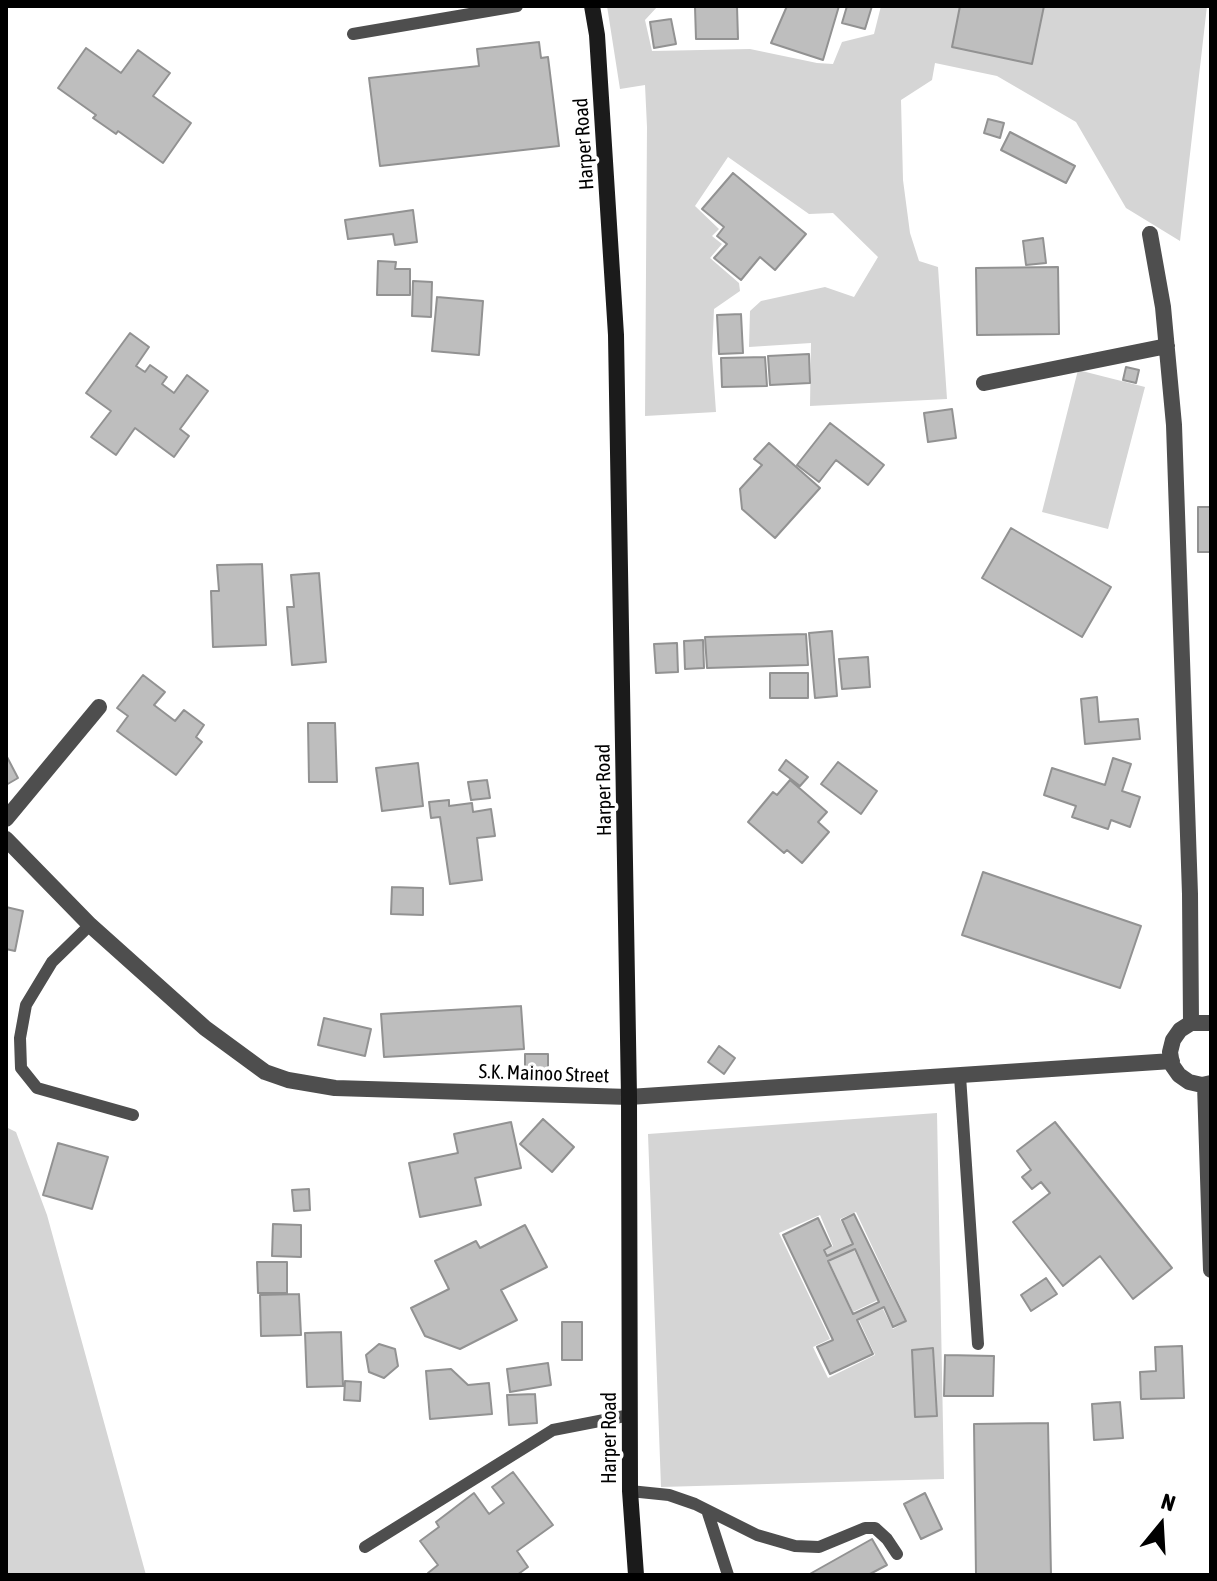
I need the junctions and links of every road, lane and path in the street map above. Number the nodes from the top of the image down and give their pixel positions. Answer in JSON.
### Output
{"nodes":[{"id":1,"x":517,"y":6,"type":"edge"},
{"id":2,"x":592,"y":6,"type":"edge"},
{"id":3,"x":353,"y":34,"type":"dead end"},
{"id":4,"x":1150,"y":234,"type":"dead end"},
{"id":5,"x":1167,"y":346,"type":"junction"},
{"id":6,"x":984,"y":383,"type":"dead end"},
{"id":7,"x":99,"y":707,"type":"dead end"},
{"id":8,"x":6,"y":819,"type":"edge"},
{"id":9,"x":6,"y":839,"type":"edge"},
{"id":10,"x":90,"y":925,"type":"junction"},
{"id":11,"x":1191,"y":1023,"type":"junction"},
{"id":12,"x":1211,"y":1023,"type":"edge"},
{"id":13,"x":1172,"y":1061,"type":"junction"},
{"id":14,"x":960,"y":1076,"type":"junction"},
{"id":15,"x":1208,"y":1084,"type":"edge"},
{"id":16,"x":629,"y":1097,"type":"junction"},
{"id":17,"x":133,"y":1115,"type":"dead end"},
{"id":18,"x":1211,"y":1270,"type":"edge"},
{"id":19,"x":978,"y":1344,"type":"dead end"},
{"id":20,"x":630,"y":1415,"type":"junction"},
{"id":21,"x":630,"y":1491,"type":"junction"},
{"id":22,"x":707,"y":1510,"type":"junction"},
{"id":23,"x":365,"y":1547,"type":"dead end"},
{"id":24,"x":897,"y":1554,"type":"dead end"},
{"id":25,"x":636,"y":1575,"type":"edge"},
{"id":26,"x":728,"y":1575,"type":"edge"}],
"edges":[{"from":1,"to":3,"type":"lane"},
{"from":2,"to":16,"type":"main road","name":"Harper Road"},
{"from":4,"to":5,"type":"street"},
{"from":5,"to":6,"type":"street"},
{"from":5,"to":11,"type":"street"},
{"from":7,"to":8,"type":"street"},
{"from":9,"to":10,"type":"street","name":"S.K. Mainoo Street"},
{"from":10,"to":16,"type":"street","name":"S.K. Mainoo Street"},
{"from":10,"to":17,"type":"lane"},
{"from":11,"to":12,"type":"street"},
{"from":11,"to":13,"type":"street"},
{"from":13,"to":14,"type":"street","name":"S.K. Mainoo Street"},
{"from":13,"to":15,"type":"street"},
{"from":14,"to":16,"type":"street","name":"S.K. Mainoo Street"},
{"from":14,"to":19,"type":"lane"},
{"from":15,"to":18,"type":"street"},
{"from":16,"to":20,"type":"main road","name":"Harper Road"},
{"from":20,"to":21,"type":"main road","name":"Harper Road"},
{"from":20,"to":23,"type":"lane"},
{"from":21,"to":22,"type":"lane"},
{"from":21,"to":25,"type":"main road","name":"Harper Road"},
{"from":22,"to":24,"type":"lane"},
{"from":22,"to":26,"type":"lane"}]}
